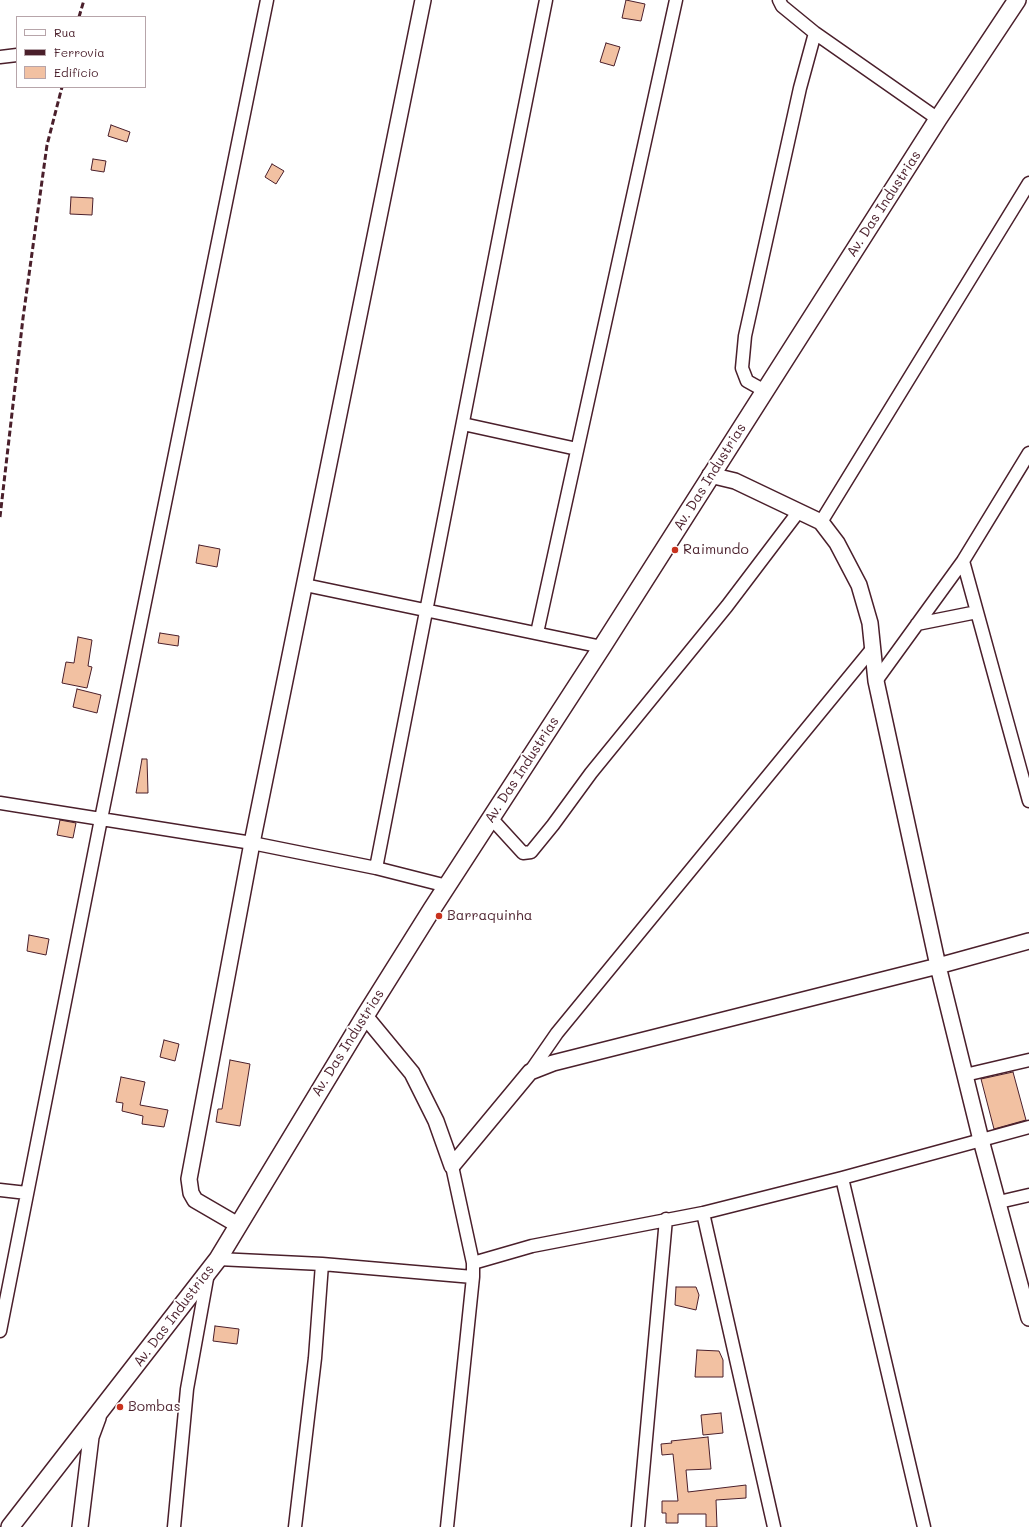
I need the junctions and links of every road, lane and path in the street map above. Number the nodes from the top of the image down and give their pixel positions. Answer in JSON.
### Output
{"nodes":[{"id":1,"x":267,"y":0,"type":"edge"},
{"id":2,"x":423,"y":0,"type":"edge"},
{"id":3,"x":546,"y":0,"type":"edge"},
{"id":4,"x":676,"y":0,"type":"edge"},
{"id":5,"x":779,"y":0,"type":"edge"},
{"id":6,"x":1017,"y":0,"type":"edge"},
{"id":7,"x":815,"y":34,"type":"junction"},
{"id":8,"x":16,"y":55,"type":"edge"},
{"id":9,"x":0,"y":57,"type":"edge"},
{"id":10,"x":938,"y":119,"type":"junction"},
{"id":11,"x":1029,"y":183,"type":"edge"},
{"id":12,"x":764,"y":391,"type":"junction"},
{"id":13,"x":463,"y":424,"type":"junction"},
{"id":14,"x":577,"y":449,"type":"junction"},
{"id":15,"x":1029,"y":453,"type":"edge"},
{"id":16,"x":710,"y":475,"type":"junction"},
{"id":17,"x":799,"y":511,"type":"junction"},
{"id":18,"x":821,"y":522,"type":"junction"},
{"id":19,"x":963,"y":561,"type":"junction"},
{"id":20,"x":305,"y":585,"type":"junction"},
{"id":21,"x":427,"y":611,"type":"junction"},
{"id":22,"x":977,"y":612,"type":"junction"},
{"id":23,"x":917,"y":624,"type":"junction"},
{"id":24,"x":537,"y":633,"type":"junction"},
{"id":25,"x":602,"y":647,"type":"junction"},
{"id":26,"x":872,"y":649,"type":"junction"},
{"id":27,"x":876,"y":681,"type":"junction"},
{"id":28,"x":1029,"y":801,"type":"edge"},
{"id":29,"x":0,"y":803,"type":"edge"},
{"id":30,"x":491,"y":818,"type":"junction"},
{"id":31,"x":101,"y":819,"type":"junction"},
{"id":32,"x":252,"y":843,"type":"junction"},
{"id":33,"x":376,"y":868,"type":"junction"},
{"id":34,"x":448,"y":886,"type":"junction"},
{"id":35,"x":1029,"y":941,"type":"edge"},
{"id":36,"x":938,"y":966,"type":"junction"},
{"id":37,"x":365,"y":1016,"type":"junction"},
{"id":38,"x":1029,"y":1060,"type":"edge"},
{"id":39,"x":530,"y":1072,"type":"junction"},
{"id":40,"x":965,"y":1075,"type":"junction"},
{"id":41,"x":1029,"y":1128,"type":"edge"},
{"id":42,"x":981,"y":1140,"type":"junction"},
{"id":43,"x":452,"y":1166,"type":"junction"},
{"id":44,"x":842,"y":1178,"type":"junction"},
{"id":45,"x":0,"y":1190,"type":"edge"},
{"id":46,"x":27,"y":1194,"type":"junction"},
{"id":47,"x":1029,"y":1194,"type":"edge"},
{"id":48,"x":999,"y":1202,"type":"junction"},
{"id":49,"x":703,"y":1212,"type":"junction"},
{"id":50,"x":666,"y":1219,"type":"junction"},
{"id":51,"x":238,"y":1225,"type":"junction"},
{"id":52,"x":473,"y":1263,"type":"junction"},
{"id":53,"x":322,"y":1264,"type":"junction"},
{"id":54,"x":213,"y":1266,"type":"junction"},
{"id":55,"x":473,"y":1277,"type":"junction"},
{"id":56,"x":1029,"y":1318,"type":"edge"},
{"id":57,"x":0,"y":1331,"type":"edge"},
{"id":58,"x":100,"y":1414,"type":"junction"},
{"id":59,"x":10,"y":1527,"type":"edge"},
{"id":60,"x":80,"y":1527,"type":"edge"},
{"id":61,"x":174,"y":1527,"type":"edge"},
{"id":62,"x":295,"y":1527,"type":"edge"},
{"id":63,"x":447,"y":1527,"type":"edge"},
{"id":64,"x":638,"y":1527,"type":"edge"},
{"id":65,"x":774,"y":1527,"type":"edge"},
{"id":66,"x":924,"y":1527,"type":"edge"}],
"edges":[{"from":1,"to":31,"type":"street"},
{"from":2,"to":20,"type":"street"},
{"from":3,"to":13,"type":"street"},
{"from":4,"to":14,"type":"street"},
{"from":5,"to":7,"type":"street"},
{"from":6,"to":10,"type":"main road","name":"Av. Das Industrias"},
{"from":7,"to":10,"type":"street"},
{"from":7,"to":12,"type":"street"},
{"from":8,"to":9,"type":"street"},
{"from":10,"to":12,"type":"main road","name":"Av. Das Industrias"},
{"from":11,"to":18,"type":"street"},
{"from":12,"to":16,"type":"main road","name":"Av. Das Industrias"},
{"from":13,"to":14,"type":"street"},
{"from":13,"to":21,"type":"street"},
{"from":14,"to":24,"type":"street"},
{"from":15,"to":19,"type":"street"},
{"from":16,"to":17,"type":"street"},
{"from":16,"to":25,"type":"main road","name":"Av. Das Industrias"},
{"from":17,"to":18,"type":"street"},
{"from":17,"to":30,"type":"street"},
{"from":18,"to":26,"type":"street"},
{"from":19,"to":22,"type":"street"},
{"from":19,"to":23,"type":"street"},
{"from":20,"to":21,"type":"street"},
{"from":20,"to":32,"type":"street"},
{"from":21,"to":24,"type":"street"},
{"from":21,"to":33,"type":"street"},
{"from":22,"to":23,"type":"street"},
{"from":22,"to":28,"type":"street"},
{"from":23,"to":27,"type":"street"},
{"from":24,"to":25,"type":"street"},
{"from":25,"to":30,"type":"main road","name":"Av. Das Industrias"},
{"from":26,"to":27,"type":"street"},
{"from":26,"to":39,"type":"street"},
{"from":27,"to":36,"type":"street"},
{"from":29,"to":31,"type":"street"},
{"from":30,"to":34,"type":"main road","name":"Av. Das Industrias"},
{"from":31,"to":32,"type":"street"},
{"from":31,"to":46,"type":"street"},
{"from":32,"to":33,"type":"street"},
{"from":32,"to":51,"type":"street"},
{"from":33,"to":34,"type":"street"},
{"from":34,"to":37,"type":"main road","name":"Av. Das Industrias"},
{"from":35,"to":36,"type":"street"},
{"from":36,"to":39,"type":"street"},
{"from":36,"to":40,"type":"street"},
{"from":37,"to":43,"type":"street"},
{"from":37,"to":51,"type":"main road","name":"Av. Das Industrias"},
{"from":38,"to":40,"type":"street"},
{"from":39,"to":43,"type":"street"},
{"from":40,"to":42,"type":"street"},
{"from":41,"to":42,"type":"street"},
{"from":42,"to":44,"type":"street"},
{"from":42,"to":48,"type":"street"},
{"from":43,"to":52,"type":"street"},
{"from":44,"to":49,"type":"street"},
{"from":44,"to":66,"type":"street"},
{"from":45,"to":46,"type":"street"},
{"from":46,"to":57,"type":"street"},
{"from":47,"to":48,"type":"street"},
{"from":48,"to":56,"type":"street"},
{"from":49,"to":50,"type":"street"},
{"from":49,"to":65,"type":"street"},
{"from":50,"to":52,"type":"street"},
{"from":50,"to":64,"type":"street"},
{"from":51,"to":54,"type":"main road","name":"Av. Das Industrias"},
{"from":52,"to":55,"type":"street"},
{"from":53,"to":54,"type":"street"},
{"from":53,"to":55,"type":"street"},
{"from":53,"to":62,"type":"street"},
{"from":54,"to":58,"type":"main road","name":"Av. Das Industrias"},
{"from":54,"to":61,"type":"street"},
{"from":55,"to":63,"type":"street"},
{"from":58,"to":59,"type":"main road","name":"Av. Das Industrias"},
{"from":58,"to":60,"type":"street"}]}
